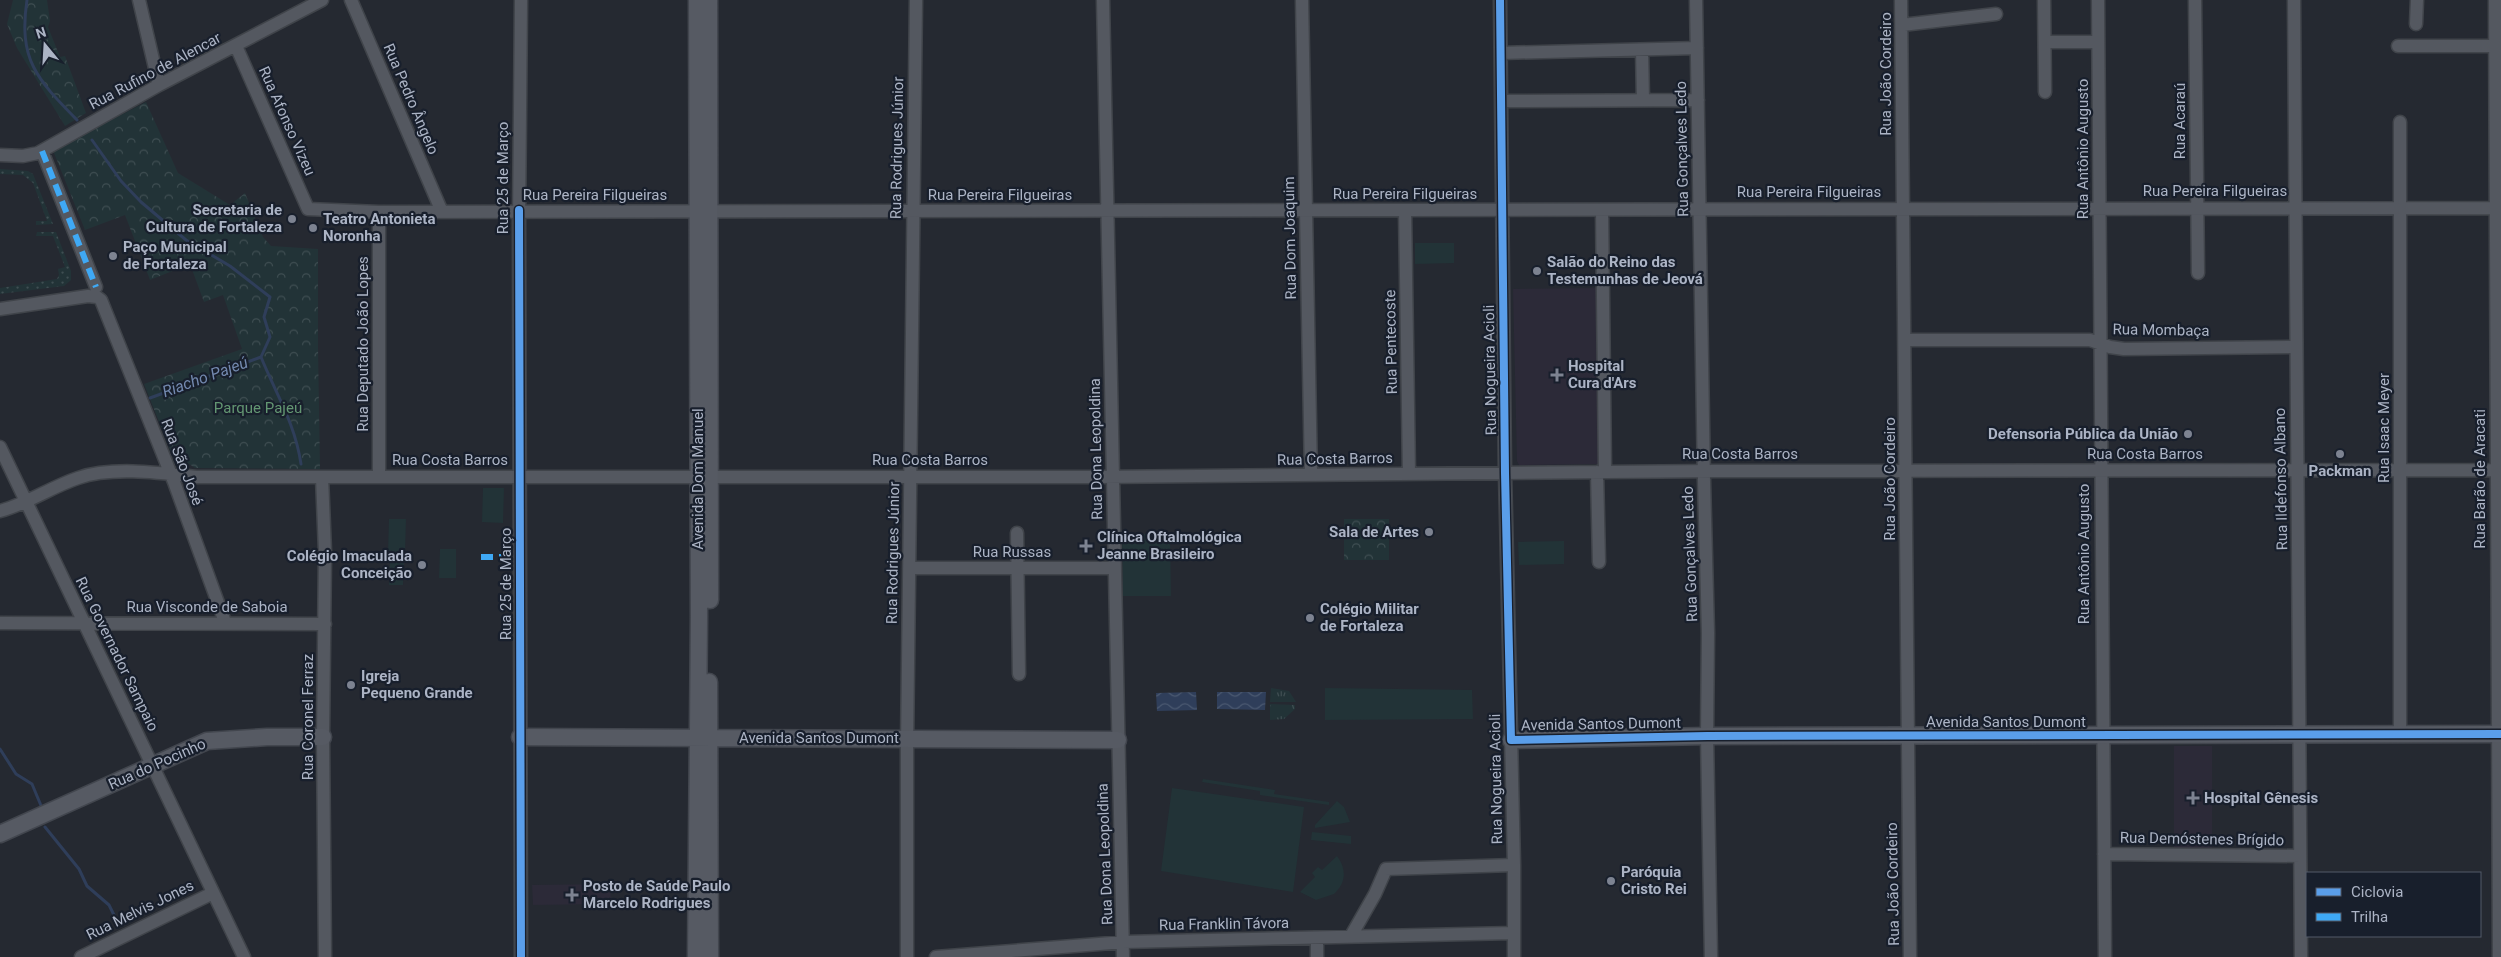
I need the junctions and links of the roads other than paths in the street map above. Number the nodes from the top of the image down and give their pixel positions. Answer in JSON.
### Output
{"nodes":[{"id":1,"x":139,"y":0,"type":"edge"},
{"id":2,"x":322,"y":0,"type":"edge"},
{"id":3,"x":351,"y":0,"type":"edge"},
{"id":4,"x":521,"y":0,"type":"edge"},
{"id":5,"x":697,"y":0,"type":"edge"},
{"id":6,"x":710,"y":0,"type":"edge"},
{"id":7,"x":916,"y":0,"type":"edge"},
{"id":8,"x":1103,"y":0,"type":"edge"},
{"id":9,"x":1302,"y":0,"type":"edge"},
{"id":10,"x":1500,"y":0,"type":"edge"},
{"id":11,"x":1696,"y":0,"type":"edge"},
{"id":12,"x":1901,"y":0,"type":"edge"},
{"id":13,"x":2044,"y":0,"type":"edge"},
{"id":14,"x":2098,"y":0,"type":"edge"},
{"id":15,"x":2195,"y":0,"type":"edge"},
{"id":16,"x":2294,"y":0,"type":"edge"},
{"id":17,"x":2417,"y":0,"type":"edge"},
{"id":18,"x":2495,"y":0,"type":"edge"},
{"id":19,"x":1996,"y":14,"type":"dead end"},
{"id":20,"x":2416,"y":24,"type":"dead end"},
{"id":21,"x":1902,"y":25,"type":"junction"},
{"id":22,"x":2045,"y":42,"type":"junction"},
{"id":23,"x":2098,"y":42,"type":"junction"},
{"id":24,"x":236,"y":46,"type":"junction"},
{"id":25,"x":2398,"y":46,"type":"dead end"},
{"id":26,"x":2495,"y":46,"type":"junction"},
{"id":27,"x":1697,"y":48,"type":"junction"},
{"id":28,"x":1642,"y":50,"type":"junction"},
{"id":29,"x":1501,"y":53,"type":"junction"},
{"id":30,"x":160,"y":85,"type":"junction"},
{"id":31,"x":2045,"y":92,"type":"dead end"},
{"id":32,"x":1642,"y":100,"type":"junction"},
{"id":33,"x":1698,"y":100,"type":"junction"},
{"id":34,"x":1502,"y":101,"type":"junction"},
{"id":35,"x":2400,"y":122,"type":"dead end"},
{"id":36,"x":42,"y":151,"type":"junction"},
{"id":37,"x":0,"y":155,"type":"edge"},
{"id":38,"x":2196,"y":206,"type":"junction"},
{"id":39,"x":1903,"y":207,"type":"junction"},
{"id":40,"x":2099,"y":207,"type":"junction"},
{"id":41,"x":2296,"y":207,"type":"junction"},
{"id":42,"x":2400,"y":207,"type":"junction"},
{"id":43,"x":1700,"y":208,"type":"junction"},
{"id":44,"x":2498,"y":208,"type":"edge"},
{"id":45,"x":308,"y":209,"type":"joint"},
{"id":46,"x":519,"y":210,"type":"junction"},
{"id":47,"x":1306,"y":210,"type":"junction"},
{"id":48,"x":1406,"y":210,"type":"junction"},
{"id":49,"x":1501,"y":210,"type":"junction"},
{"id":50,"x":1602,"y":210,"type":"junction"},
{"id":51,"x":703,"y":211,"type":"junction"},
{"id":52,"x":912,"y":211,"type":"junction"},
{"id":53,"x":379,"y":212,"type":"junction"},
{"id":54,"x":442,"y":212,"type":"junction"},
{"id":55,"x":1107,"y":212,"type":"junction"},
{"id":56,"x":2198,"y":273,"type":"dead end"},
{"id":57,"x":92,"y":292,"type":"junction"},
{"id":58,"x":0,"y":310,"type":"edge"},
{"id":59,"x":1906,"y":340,"type":"junction"},
{"id":60,"x":2100,"y":344,"type":"junction"},
{"id":61,"x":2296,"y":347,"type":"junction"},
{"id":62,"x":2498,"y":378,"type":"edge"},
{"id":63,"x":0,"y":447,"type":"edge"},
{"id":64,"x":1906,"y":470,"type":"junction"},
{"id":65,"x":2100,"y":470,"type":"junction"},
{"id":66,"x":2298,"y":470,"type":"junction"},
{"id":67,"x":2498,"y":470,"type":"edge"},
{"id":68,"x":1704,"y":471,"type":"junction"},
{"id":69,"x":2400,"y":471,"type":"junction"},
{"id":70,"x":1505,"y":472,"type":"junction"},
{"id":71,"x":1601,"y":472,"type":"junction"},
{"id":72,"x":170,"y":474,"type":"junction"},
{"id":73,"x":1409,"y":474,"type":"junction"},
{"id":74,"x":1311,"y":475,"type":"junction"},
{"id":75,"x":379,"y":476,"type":"junction"},
{"id":76,"x":910,"y":476,"type":"junction"},
{"id":77,"x":322,"y":477,"type":"junction"},
{"id":78,"x":520,"y":477,"type":"junction"},
{"id":79,"x":704,"y":477,"type":"junction"},
{"id":80,"x":1112,"y":477,"type":"junction"},
{"id":81,"x":25,"y":501,"type":"junction"},
{"id":82,"x":0,"y":512,"type":"edge"},
{"id":83,"x":1017,"y":533,"type":"dead end"},
{"id":84,"x":1599,"y":562,"type":"dead end"},
{"id":85,"x":909,"y":568,"type":"junction"},
{"id":86,"x":1114,"y":568,"type":"junction"},
{"id":87,"x":1018,"y":569,"type":"junction"},
{"id":88,"x":225,"y":622,"type":"junction"},
{"id":89,"x":0,"y":623,"type":"edge"},
{"id":90,"x":84,"y":624,"type":"junction"},
{"id":91,"x":325,"y":624,"type":"junction"},
{"id":92,"x":1019,"y":674,"type":"dead end"},
{"id":93,"x":2299,"y":734,"type":"junction"},
{"id":94,"x":2400,"y":734,"type":"junction"},
{"id":95,"x":2499,"y":734,"type":"edge"},
{"id":96,"x":1707,"y":736,"type":"junction"},
{"id":97,"x":1908,"y":736,"type":"junction"},
{"id":98,"x":2102,"y":736,"type":"junction"},
{"id":99,"x":323,"y":737,"type":"junction"},
{"id":100,"x":520,"y":737,"type":"junction"},
{"id":101,"x":907,"y":737,"type":"junction"},
{"id":102,"x":703,"y":738,"type":"junction"},
{"id":103,"x":1118,"y":740,"type":"junction"},
{"id":104,"x":1511,"y":740,"type":"junction"},
{"id":105,"x":153,"y":766,"type":"junction"},
{"id":106,"x":0,"y":834,"type":"edge"},
{"id":107,"x":2104,"y":854,"type":"junction"},
{"id":108,"x":2300,"y":856,"type":"junction"},
{"id":109,"x":1514,"y":864,"type":"junction"},
{"id":110,"x":213,"y":893,"type":"junction"},
{"id":111,"x":1513,"y":933,"type":"junction"},
{"id":112,"x":1351,"y":936,"type":"junction"},
{"id":113,"x":1317,"y":938,"type":"junction"},
{"id":114,"x":1124,"y":942,"type":"junction"},
{"id":115,"x":81,"y":957,"type":"edge"},
{"id":116,"x":244,"y":957,"type":"edge"},
{"id":117,"x":325,"y":957,"type":"edge"},
{"id":118,"x":521,"y":957,"type":"edge"},
{"id":119,"x":696,"y":957,"type":"edge"},
{"id":120,"x":710,"y":957,"type":"edge"},
{"id":121,"x":907,"y":957,"type":"edge"},
{"id":122,"x":936,"y":957,"type":"edge"},
{"id":123,"x":1124,"y":957,"type":"edge"},
{"id":124,"x":1318,"y":957,"type":"edge"},
{"id":125,"x":1514,"y":957,"type":"edge"},
{"id":126,"x":1711,"y":957,"type":"edge"},
{"id":127,"x":1910,"y":957,"type":"edge"},
{"id":128,"x":2104,"y":957,"type":"edge"},
{"id":129,"x":2301,"y":957,"type":"edge"},
{"id":130,"x":2499,"y":957,"type":"edge"}],
"edges":[{"from":1,"to":30,"type":"street"},
{"from":2,"to":24,"type":"street","name":"Rua Rufino de Alencar"},
{"from":3,"to":54,"type":"street","name":"Rua Pedro Ângelo"},
{"from":4,"to":46,"type":"street","name":"Rua 25 de Março"},
{"from":5,"to":51,"type":"main road","name":"Avenida Dom Manuel"},
{"from":6,"to":51,"type":"main road","name":"Avenida Dom Manuel"},
{"from":7,"to":52,"type":"street","name":"Rua Rodrigues Júnior"},
{"from":8,"to":55,"type":"street","name":"Rua Dona Leopoldina"},
{"from":9,"to":47,"type":"street","name":"Rua Dom Joaquim"},
{"from":10,"to":29,"type":"street","name":"Rua Nogueira Acioli"},
{"from":11,"to":27,"type":"street","name":"Rua Gonçalves Ledo"},
{"from":12,"to":21,"type":"street","name":"Rua João Cordeiro"},
{"from":13,"to":22,"type":"street"},
{"from":14,"to":23,"type":"street","name":"Rua Antônio Augusto"},
{"from":15,"to":38,"type":"street","name":"Rua Acaraú"},
{"from":16,"to":41,"type":"street","name":"Rua Ildefonso Albano"},
{"from":17,"to":20,"type":"street"},
{"from":18,"to":26,"type":"street","name":"Rua Barão de Aracati"},
{"from":19,"to":21,"type":"street"},
{"from":21,"to":39,"type":"street","name":"Rua João Cordeiro"},
{"from":22,"to":23,"type":"street"},
{"from":22,"to":31,"type":"street"},
{"from":23,"to":40,"type":"street","name":"Rua Antônio Augusto"},
{"from":24,"to":30,"type":"street","name":"Rua Rufino de Alencar"},
{"from":24,"to":45,"type":"street","name":"Rua Afonso Vizeu"},
{"from":25,"to":26,"type":"street"},
{"from":26,"to":44,"type":"street","name":"Rua Barão de Aracati"},
{"from":27,"to":28,"type":"street"},
{"from":27,"to":33,"type":"street","name":"Rua Gonçalves Ledo"},
{"from":28,"to":29,"type":"street"},
{"from":28,"to":32,"type":"street"},
{"from":29,"to":34,"type":"street","name":"Rua Nogueira Acioli"},
{"from":30,"to":36,"type":"street","name":"Rua Rufino de Alencar"},
{"from":32,"to":33,"type":"street"},
{"from":32,"to":34,"type":"street"},
{"from":33,"to":43,"type":"street","name":"Rua Gonçalves Ledo"},
{"from":34,"to":49,"type":"street","name":"Rua Nogueira Acioli"},
{"from":35,"to":42,"type":"street","name":"Rua Isaac Meyer"},
{"from":36,"to":37,"type":"street","name":"Rua Rufino de Alencar"},
{"from":36,"to":57,"type":"street"},
{"from":38,"to":40,"type":"street","name":"Rua Pereira Filgueiras"},
{"from":38,"to":41,"type":"street","name":"Rua Pereira Filgueiras"},
{"from":38,"to":56,"type":"street","name":"Rua Acaraú"},
{"from":39,"to":40,"type":"street","name":"Rua Pereira Filgueiras"},
{"from":39,"to":43,"type":"street","name":"Rua Pereira Filgueiras"},
{"from":39,"to":59,"type":"street","name":"Rua João Cordeiro"},
{"from":40,"to":60,"type":"street","name":"Rua Antônio Augusto"},
{"from":41,"to":42,"type":"street","name":"Rua Pereira Filgueiras"},
{"from":41,"to":61,"type":"street","name":"Rua Ildefonso Albano"},
{"from":42,"to":44,"type":"street","name":"Rua Pereira Filgueiras"},
{"from":42,"to":69,"type":"street","name":"Rua Isaac Meyer"},
{"from":43,"to":50,"type":"street","name":"Rua Pereira Filgueiras"},
{"from":43,"to":68,"type":"street","name":"Rua Gonçalves Ledo"},
{"from":44,"to":62,"type":"street","name":"Rua Barão de Aracati"},
{"from":45,"to":53,"type":"street","name":"Rua Pereira Filgueiras"},
{"from":46,"to":51,"type":"street","name":"Rua Pereira Filgueiras"},
{"from":46,"to":54,"type":"street","name":"Rua Pereira Filgueiras"},
{"from":46,"to":78,"type":"street","name":"Rua 25 de Março"},
{"from":47,"to":48,"type":"street","name":"Rua Pereira Filgueiras"},
{"from":47,"to":55,"type":"street","name":"Rua Pereira Filgueiras"},
{"from":47,"to":74,"type":"street","name":"Rua Dom Joaquim"},
{"from":48,"to":49,"type":"street","name":"Rua Pereira Filgueiras"},
{"from":48,"to":73,"type":"street","name":"Rua Pentecoste"},
{"from":49,"to":50,"type":"street","name":"Rua Pereira Filgueiras"},
{"from":49,"to":70,"type":"street","name":"Rua Nogueira Acioli"},
{"from":50,"to":71,"type":"street"},
{"from":51,"to":52,"type":"street","name":"Rua Pereira Filgueiras"},
{"from":51,"to":79,"type":"main road","name":"Avenida Dom Manuel"},
{"from":52,"to":55,"type":"street","name":"Rua Pereira Filgueiras"},
{"from":52,"to":76,"type":"street","name":"Rua Rodrigues Júnior"},
{"from":53,"to":54,"type":"street","name":"Rua Pereira Filgueiras"},
{"from":53,"to":75,"type":"street","name":"Rua Deputado João Lopes"},
{"from":55,"to":80,"type":"street","name":"Rua Dona Leopoldina"},
{"from":57,"to":58,"type":"street"},
{"from":57,"to":72,"type":"street","name":"Rua São José"},
{"from":59,"to":60,"type":"street","name":"Rua Mombaça"},
{"from":59,"to":64,"type":"street","name":"Rua João Cordeiro"},
{"from":60,"to":61,"type":"street","name":"Rua Mombaça"},
{"from":60,"to":65,"type":"street","name":"Rua Antônio Augusto"},
{"from":61,"to":66,"type":"street","name":"Rua Ildefonso Albano"},
{"from":62,"to":67,"type":"street","name":"Rua Barão de Aracati"},
{"from":63,"to":81,"type":"street","name":"Rua Governador Sampaio"},
{"from":64,"to":65,"type":"street","name":"Rua Costa Barros"},
{"from":64,"to":68,"type":"street","name":"Rua Costa Barros"},
{"from":64,"to":97,"type":"street","name":"Rua João Cordeiro"},
{"from":65,"to":66,"type":"street","name":"Rua Costa Barros"},
{"from":65,"to":98,"type":"street","name":"Rua Antônio Augusto"},
{"from":66,"to":69,"type":"street","name":"Rua Costa Barros"},
{"from":66,"to":93,"type":"street","name":"Rua Ildefonso Albano"},
{"from":67,"to":69,"type":"street","name":"Rua Costa Barros"},
{"from":67,"to":95,"type":"street","name":"Rua Barão de Aracati"},
{"from":68,"to":71,"type":"street","name":"Rua Costa Barros"},
{"from":68,"to":96,"type":"street","name":"Rua Gonçalves Ledo"},
{"from":69,"to":94,"type":"street","name":"Rua Isaac Meyer"},
{"from":70,"to":71,"type":"street","name":"Rua Costa Barros"},
{"from":70,"to":73,"type":"street","name":"Rua Costa Barros"},
{"from":70,"to":104,"type":"street","name":"Rua Nogueira Acioli"},
{"from":71,"to":84,"type":"street"},
{"from":72,"to":77,"type":"street","name":"Rua Costa Barros"},
{"from":72,"to":81,"type":"street","name":"Rua Costa Barros"},
{"from":72,"to":88,"type":"street","name":"Rua São José"},
{"from":73,"to":74,"type":"street","name":"Rua Costa Barros"},
{"from":74,"to":80,"type":"street","name":"Rua Costa Barros"},
{"from":75,"to":77,"type":"street","name":"Rua Costa Barros"},
{"from":75,"to":78,"type":"street","name":"Rua Costa Barros"},
{"from":76,"to":79,"type":"street","name":"Rua Costa Barros"},
{"from":76,"to":80,"type":"street","name":"Rua Costa Barros"},
{"from":76,"to":85,"type":"street","name":"Rua Rodrigues Júnior"},
{"from":77,"to":91,"type":"street","name":"Rua Coronel Ferraz"},
{"from":78,"to":79,"type":"street","name":"Rua Costa Barros"},
{"from":78,"to":100,"type":"street","name":"Rua 25 de Março"},
{"from":79,"to":102,"type":"main road","name":"Avenida Dom Manuel"},
{"from":80,"to":86,"type":"street","name":"Rua Dona Leopoldina"},
{"from":81,"to":82,"type":"street","name":"Rua Costa Barros"},
{"from":81,"to":90,"type":"street","name":"Rua Governador Sampaio"},
{"from":83,"to":87,"type":"street"},
{"from":85,"to":87,"type":"street","name":"Rua Russas"},
{"from":85,"to":101,"type":"street","name":"Rua Rodrigues Júnior"},
{"from":86,"to":87,"type":"street","name":"Rua Russas"},
{"from":86,"to":103,"type":"street","name":"Rua Dona Leopoldina"},
{"from":87,"to":92,"type":"street"},
{"from":88,"to":90,"type":"street","name":"Rua Visconde de Saboia"},
{"from":88,"to":91,"type":"street","name":"Rua Visconde de Saboia"},
{"from":89,"to":90,"type":"street","name":"Rua Visconde de Saboia"},
{"from":90,"to":105,"type":"street","name":"Rua Governador Sampaio"},
{"from":91,"to":99,"type":"street","name":"Rua Coronel Ferraz"},
{"from":93,"to":94,"type":"main road","name":"Avenida Santos Dumont"},
{"from":93,"to":98,"type":"main road","name":"Avenida Santos Dumont"},
{"from":93,"to":108,"type":"street","name":"Rua Ildefonso Albano"},
{"from":94,"to":95,"type":"main road","name":"Avenida Santos Dumont"},
{"from":95,"to":130,"type":"street","name":"Rua Barão de Aracati"},
{"from":96,"to":97,"type":"main road","name":"Avenida Santos Dumont"},
{"from":96,"to":104,"type":"main road","name":"Avenida Santos Dumont"},
{"from":96,"to":126,"type":"street","name":"Rua Gonçalves Ledo"},
{"from":97,"to":98,"type":"main road","name":"Avenida Santos Dumont"},
{"from":97,"to":127,"type":"street","name":"Rua João Cordeiro"},
{"from":98,"to":107,"type":"street","name":"Rua Antônio Augusto"},
{"from":99,"to":105,"type":"main road","name":"Rua do Pocinho"},
{"from":99,"to":117,"type":"street","name":"Rua Coronel Ferraz"},
{"from":100,"to":102,"type":"main road","name":"Avenida Santos Dumont"},
{"from":100,"to":118,"type":"street","name":"Rua 25 de Março"},
{"from":101,"to":102,"type":"main road","name":"Avenida Santos Dumont"},
{"from":101,"to":103,"type":"main road","name":"Avenida Santos Dumont"},
{"from":101,"to":121,"type":"street","name":"Rua Rodrigues Júnior"},
{"from":102,"to":119,"type":"main road","name":"Avenida Dom Manuel"},
{"from":102,"to":120,"type":"main road","name":"Avenida Dom Manuel"},
{"from":103,"to":114,"type":"street","name":"Rua Dona Leopoldina"},
{"from":104,"to":109,"type":"street","name":"Rua Nogueira Acioli"},
{"from":105,"to":106,"type":"main road","name":"Rua do Pocinho"},
{"from":105,"to":110,"type":"street","name":"Rua Governador Sampaio"},
{"from":107,"to":108,"type":"street","name":"Rua Demóstenes Brígido"},
{"from":107,"to":128,"type":"street","name":"Rua Antônio Augusto"},
{"from":108,"to":129,"type":"street","name":"Rua Ildefonso Albano"},
{"from":109,"to":111,"type":"street","name":"Rua Nogueira Acioli"},
{"from":109,"to":112,"type":"street"},
{"from":110,"to":115,"type":"street","name":"Rua Melvis Jones"},
{"from":110,"to":116,"type":"street","name":"Rua Governador Sampaio"},
{"from":111,"to":112,"type":"street","name":"Rua Franklin Távora"},
{"from":111,"to":125,"type":"street","name":"Rua Nogueira Acioli"},
{"from":112,"to":113,"type":"street","name":"Rua Franklin Távora"},
{"from":113,"to":114,"type":"street","name":"Rua Franklin Távora"},
{"from":113,"to":124,"type":"street"},
{"from":114,"to":122,"type":"street","name":"Rua Franklin Távora"},
{"from":114,"to":123,"type":"street","name":"Rua Dona Leopoldina"}]}
